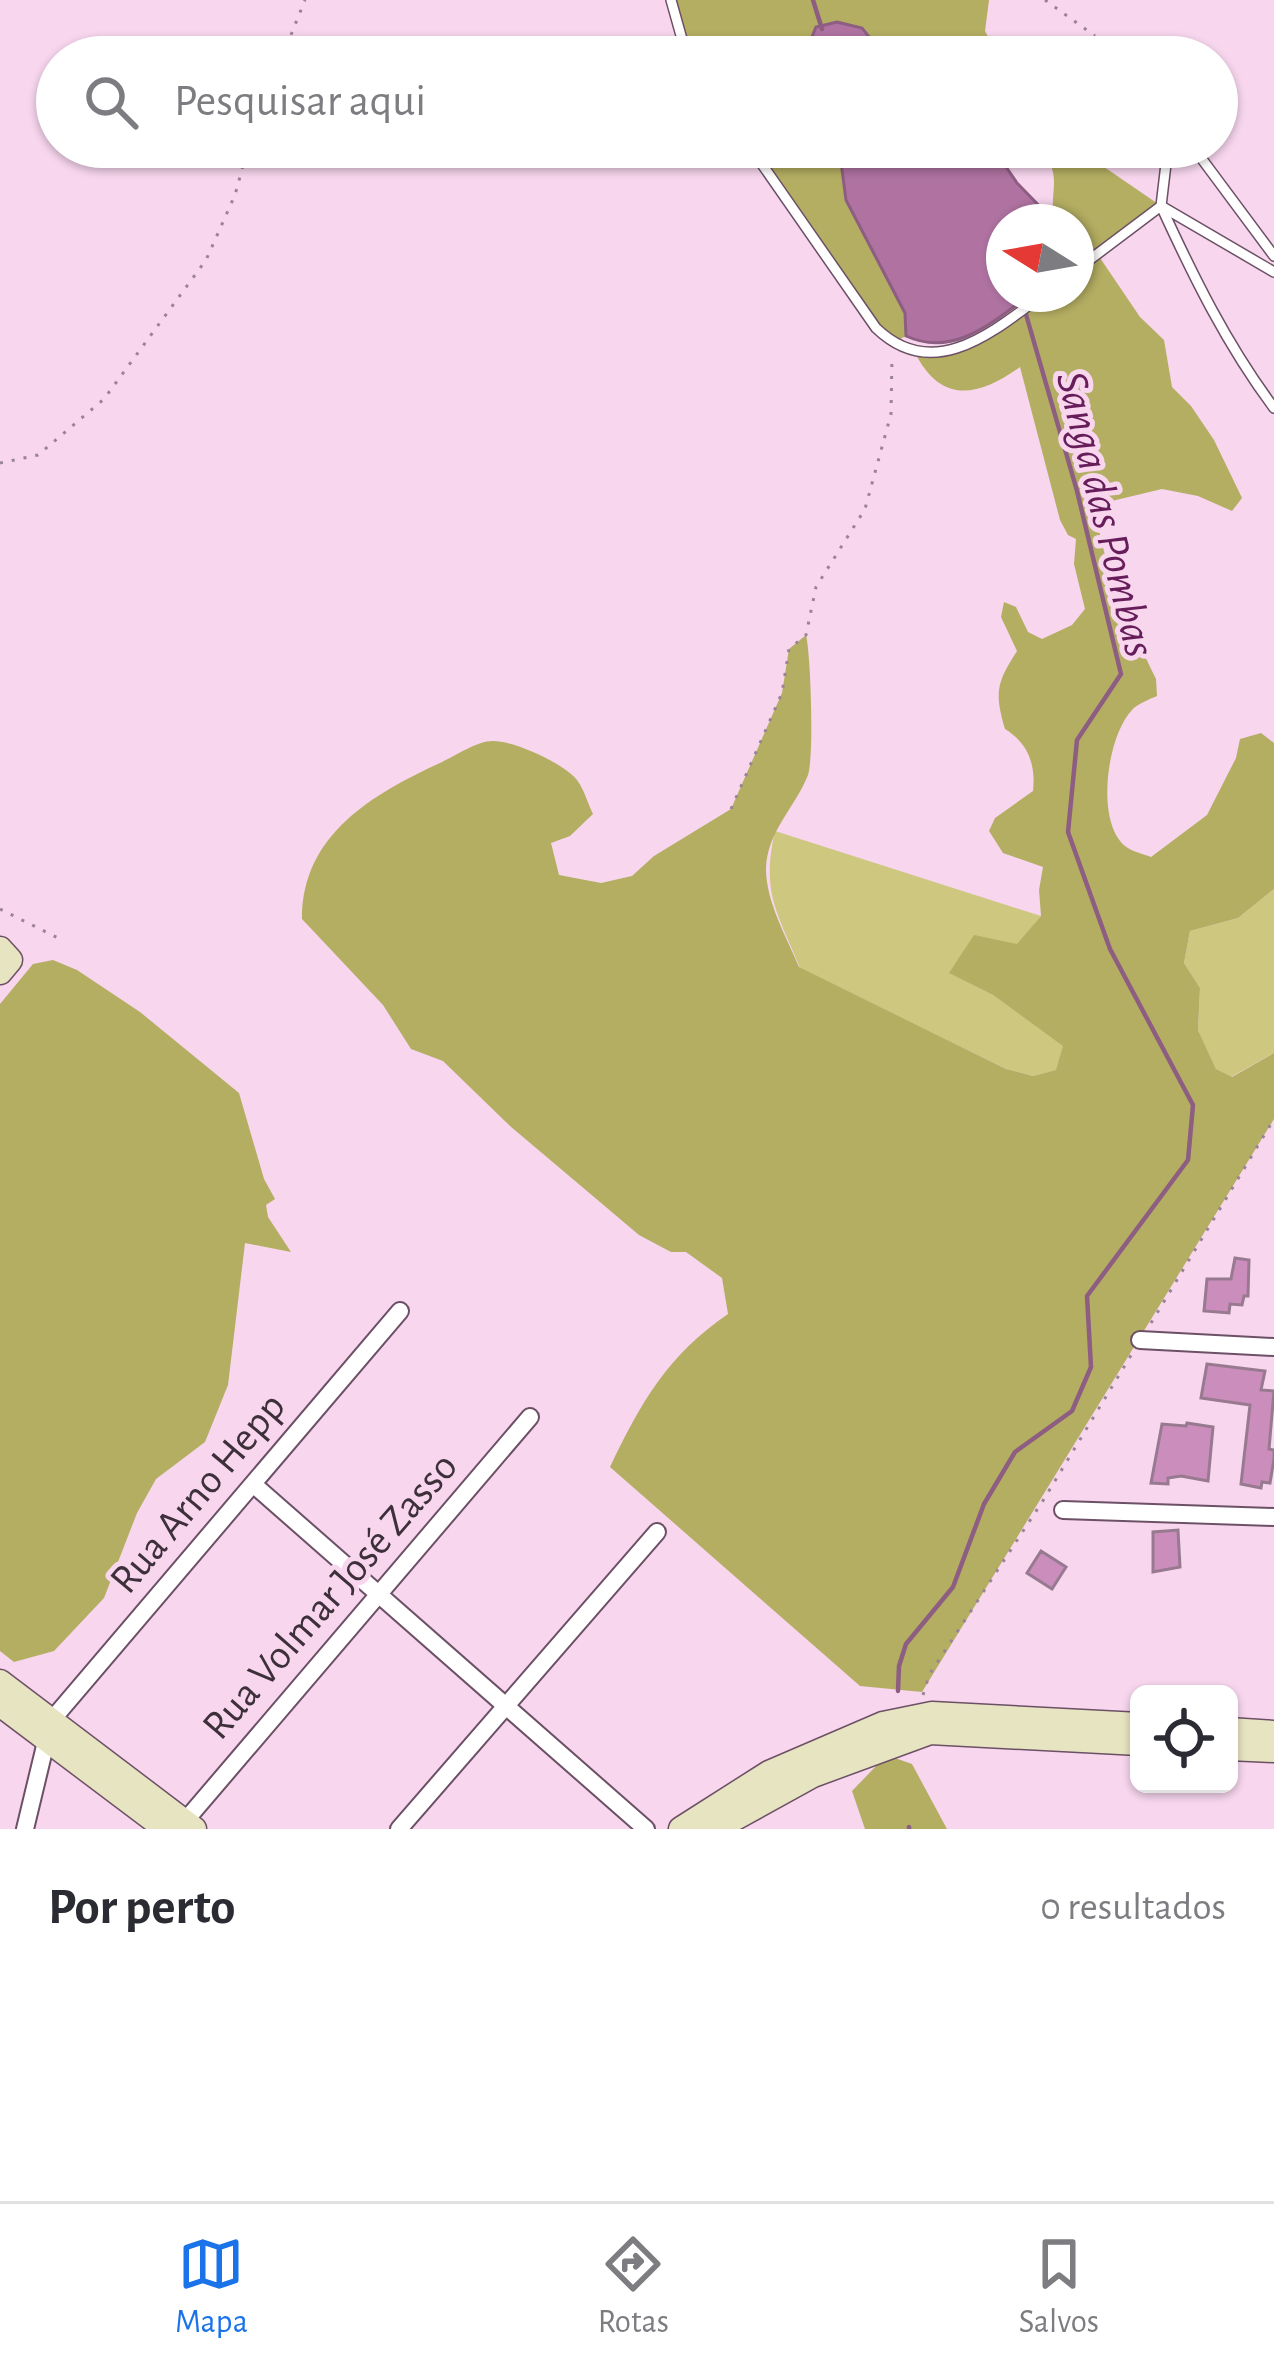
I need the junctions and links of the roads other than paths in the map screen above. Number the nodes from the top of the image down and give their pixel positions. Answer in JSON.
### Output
{"nodes":[{"id":1,"x":671,"y":0,"type":"edge"},
{"id":2,"x":681,"y":36,"type":"edge"},
{"id":3,"x":765,"y":168,"type":"edge"},
{"id":4,"x":1166,"y":168,"type":"edge"},
{"id":5,"x":1209,"y":168,"type":"edge"},
{"id":6,"x":1161,"y":206,"type":"junction"},
{"id":7,"x":1094,"y":256,"type":"edge"},
{"id":8,"x":1274,"y":256,"type":"edge"},
{"id":9,"x":1274,"y":272,"type":"edge"},
{"id":10,"x":1020,"y":312,"type":"edge"},
{"id":11,"x":1274,"y":408,"type":"edge"},
{"id":12,"x":0,"y":949,"type":"edge"},
{"id":13,"x":0,"y":972,"type":"edge"},
{"id":14,"x":400,"y":1311,"type":"dead end"},
{"id":15,"x":1140,"y":1340,"type":"road end"},
{"id":16,"x":1274,"y":1347,"type":"edge"},
{"id":17,"x":530,"y":1417,"type":"dead end"},
{"id":18,"x":253,"y":1484,"type":"junction"},
{"id":19,"x":1064,"y":1510,"type":"dead end"},
{"id":20,"x":1274,"y":1517,"type":"edge"},
{"id":21,"x":657,"y":1532,"type":"dead end"},
{"id":22,"x":378,"y":1594,"type":"junction"},
{"id":23,"x":0,"y":1682,"type":"edge"},
{"id":24,"x":0,"y":1704,"type":"edge"},
{"id":25,"x":506,"y":1706,"type":"junction"},
{"id":26,"x":931,"y":1723,"type":"junction"},
{"id":27,"x":1130,"y":1725,"type":"edge"},
{"id":28,"x":48,"y":1730,"type":"junction"},
{"id":29,"x":1238,"y":1731,"type":"edge"},
{"id":30,"x":1274,"y":1733,"type":"edge"},
{"id":31,"x":1130,"y":1742,"type":"edge"},
{"id":32,"x":1238,"y":1748,"type":"edge"},
{"id":33,"x":1274,"y":1750,"type":"edge"},
{"id":34,"x":181,"y":1827,"type":"edge"},
{"id":35,"x":25,"y":1829,"type":"edge"},
{"id":36,"x":399,"y":1829,"type":"edge"},
{"id":37,"x":646,"y":1829,"type":"edge"},
{"id":38,"x":680,"y":1829,"type":"edge"},
{"id":39,"x":716,"y":1829,"type":"edge"}],
"edges":[{"from":1,"to":2,"type":"lane"},
{"from":3,"to":10,"type":"lane"},
{"from":4,"to":6,"type":"lane"},
{"from":5,"to":8,"type":"lane"},
{"from":6,"to":7,"type":"lane"},
{"from":6,"to":9,"type":"lane"},
{"from":6,"to":11,"type":"lane"},
{"from":12,"to":13,"type":"street"},
{"from":14,"to":18,"type":"street","name":"Rua Arno Hepp"},
{"from":15,"to":16,"type":"street"},
{"from":17,"to":22,"type":"street","name":"Rua Volmar José Zasso"},
{"from":18,"to":22,"type":"street"},
{"from":18,"to":28,"type":"street","name":"Rua Arno Hepp"},
{"from":19,"to":20,"type":"street"},
{"from":21,"to":25,"type":"street"},
{"from":22,"to":25,"type":"street"},
{"from":22,"to":34,"type":"street","name":"Rua Volmar José Zasso"},
{"from":23,"to":28,"type":"street"},
{"from":24,"to":28,"type":"street"},
{"from":25,"to":36,"type":"street"},
{"from":25,"to":37,"type":"street"},
{"from":26,"to":27,"type":"street"},
{"from":26,"to":31,"type":"street"},
{"from":26,"to":38,"type":"street"},
{"from":26,"to":39,"type":"street"},
{"from":28,"to":34,"type":"street"},
{"from":28,"to":35,"type":"street"},
{"from":29,"to":30,"type":"street"},
{"from":32,"to":33,"type":"street"}]}
